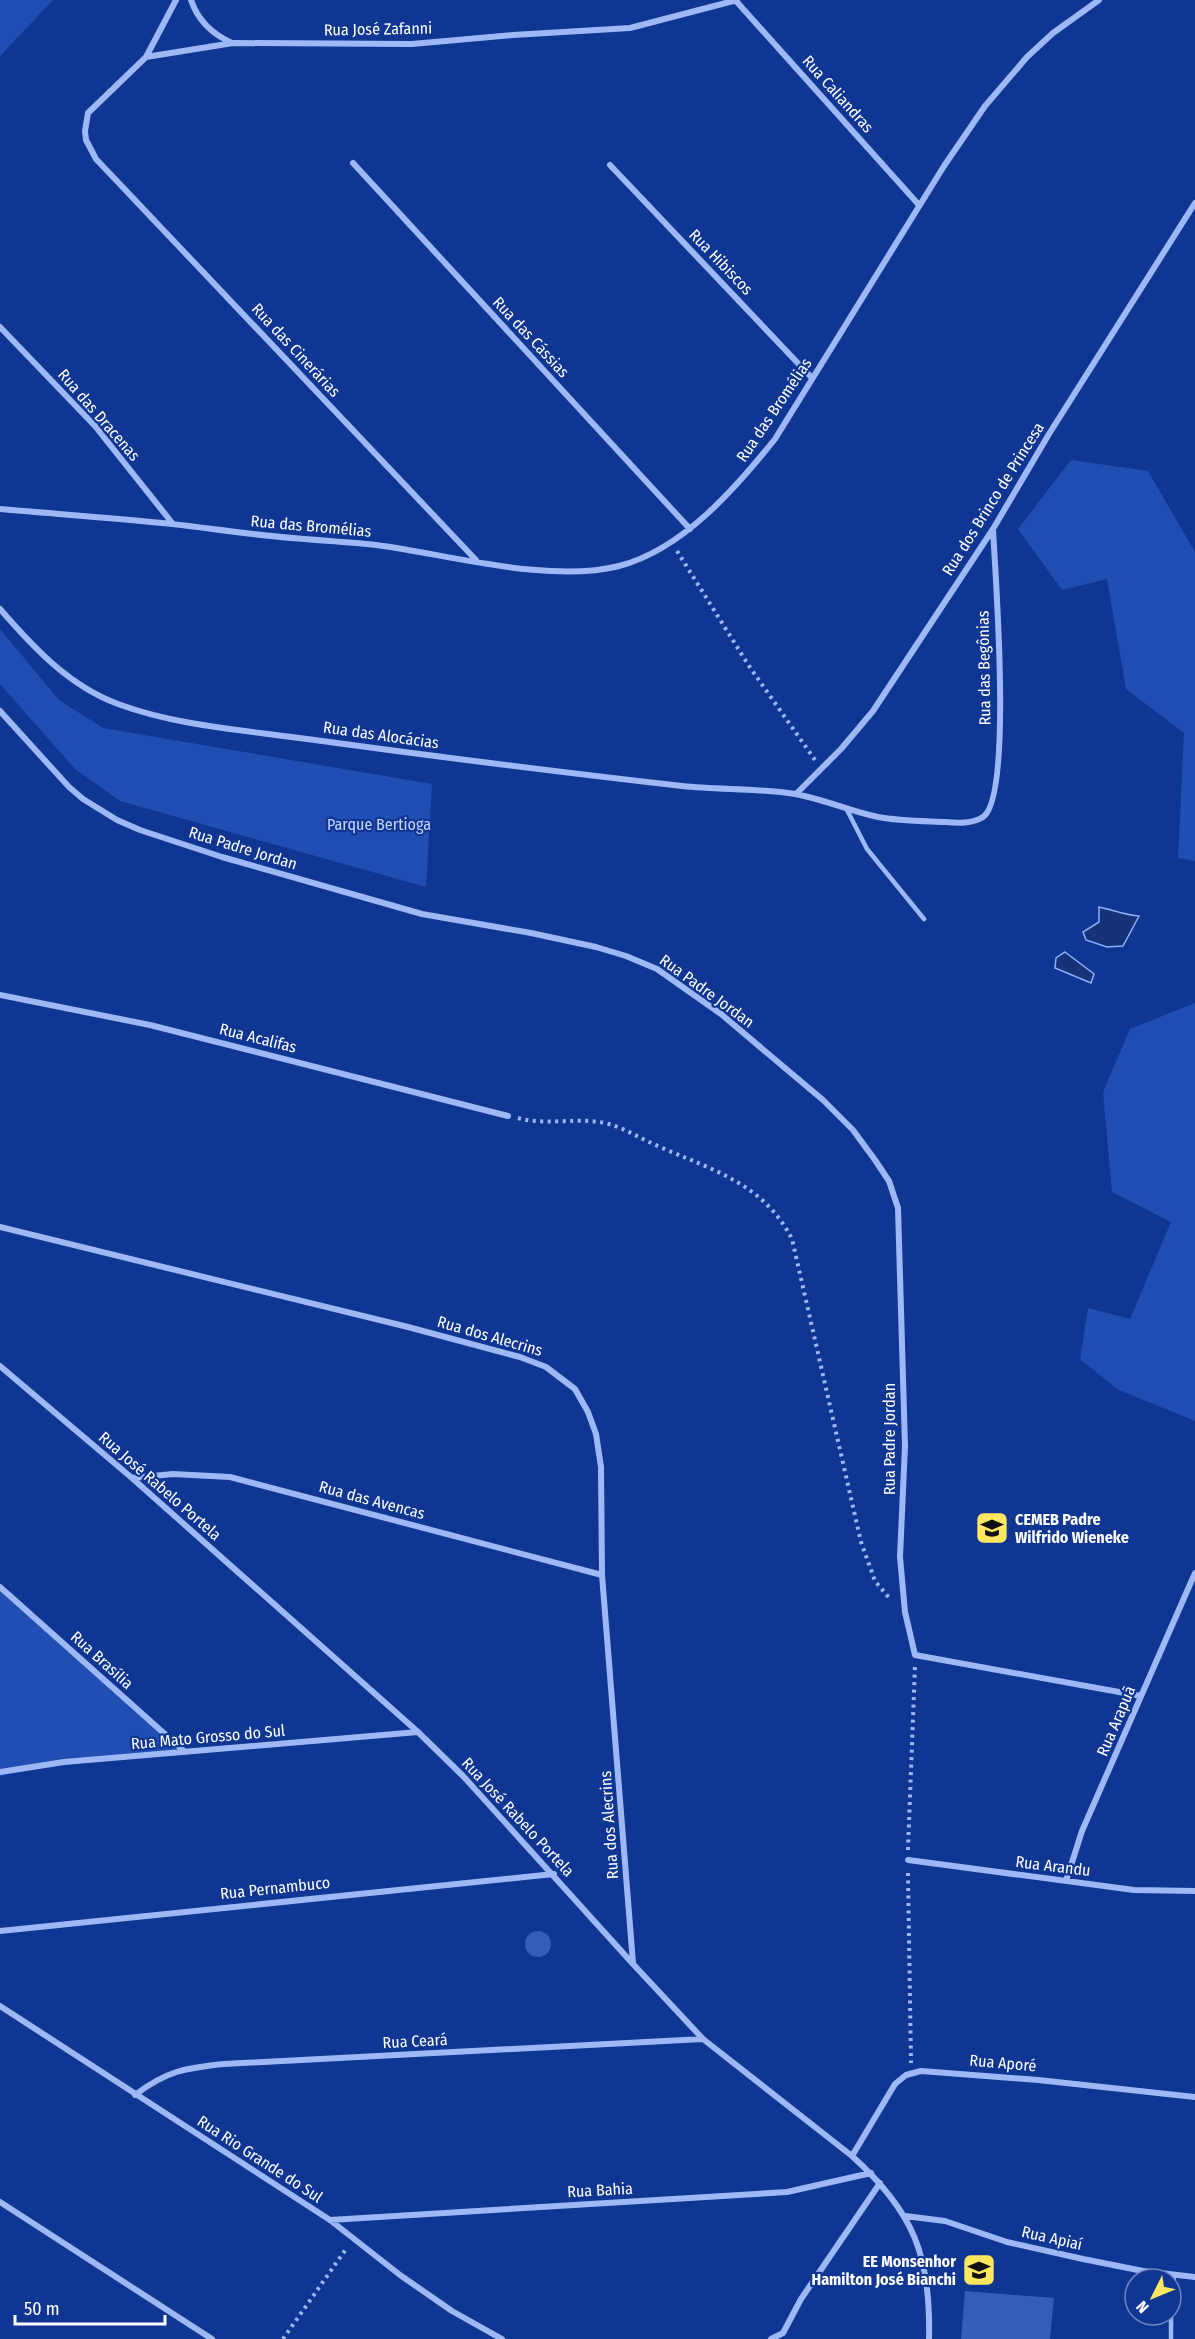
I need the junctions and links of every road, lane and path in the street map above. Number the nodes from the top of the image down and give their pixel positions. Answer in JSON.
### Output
{"nodes":[{"id":1,"x":176,"y":0,"type":"edge"},
{"id":2,"x":190,"y":0,"type":"edge"},
{"id":3,"x":737,"y":0,"type":"edge"},
{"id":4,"x":1099,"y":0,"type":"edge"},
{"id":5,"x":232,"y":43,"type":"junction"},
{"id":6,"x":146,"y":57,"type":"junction"},
{"id":7,"x":353,"y":163,"type":"dead end"},
{"id":8,"x":610,"y":165,"type":"dead end"},
{"id":9,"x":1195,"y":203,"type":"edge"},
{"id":10,"x":920,"y":205,"type":"junction"},
{"id":11,"x":0,"y":327,"type":"edge"},
{"id":12,"x":812,"y":378,"type":"junction"},
{"id":13,"x":0,"y":509,"type":"edge"},
{"id":14,"x":173,"y":524,"type":"junction"},
{"id":15,"x":993,"y":528,"type":"junction"},
{"id":16,"x":690,"y":529,"type":"junction"},
{"id":17,"x":671,"y":541,"type":"junction"},
{"id":18,"x":476,"y":561,"type":"junction"},
{"id":19,"x":0,"y":609,"type":"edge"},
{"id":20,"x":0,"y":711,"type":"edge"},
{"id":21,"x":821,"y":768,"type":"junction"},
{"id":22,"x":796,"y":794,"type":"junction"},
{"id":23,"x":846,"y":808,"type":"junction"},
{"id":24,"x":924,"y":919,"type":"dead end"},
{"id":25,"x":0,"y":995,"type":"edge"},
{"id":26,"x":508,"y":1116,"type":"joint"},
{"id":27,"x":0,"y":1227,"type":"edge"},
{"id":28,"x":0,"y":1366,"type":"edge"},
{"id":29,"x":132,"y":1478,"type":"junction"},
{"id":30,"x":1195,"y":1573,"type":"edge"},
{"id":31,"x":602,"y":1575,"type":"junction"},
{"id":32,"x":0,"y":1587,"type":"edge"},
{"id":33,"x":905,"y":1612,"type":"junction"},
{"id":34,"x":1141,"y":1696,"type":"junction"},
{"id":35,"x":418,"y":1732,"type":"junction"},
{"id":36,"x":185,"y":1752,"type":"junction"},
{"id":37,"x":0,"y":1772,"type":"edge"},
{"id":38,"x":908,"y":1860,"type":"dead end"},
{"id":39,"x":554,"y":1874,"type":"junction"},
{"id":40,"x":1066,"y":1881,"type":"junction"},
{"id":41,"x":1195,"y":1891,"type":"edge"},
{"id":42,"x":0,"y":1931,"type":"edge"},
{"id":43,"x":633,"y":1964,"type":"junction"},
{"id":44,"x":0,"y":2006,"type":"edge"},
{"id":45,"x":703,"y":2039,"type":"junction"},
{"id":46,"x":135,"y":2095,"type":"junction"},
{"id":47,"x":1195,"y":2097,"type":"edge"},
{"id":48,"x":852,"y":2156,"type":"junction"},
{"id":49,"x":871,"y":2173,"type":"junction"},
{"id":50,"x":880,"y":2183,"type":"junction"},
{"id":51,"x":0,"y":2202,"type":"edge"},
{"id":52,"x":905,"y":2216,"type":"junction"},
{"id":53,"x":330,"y":2220,"type":"junction"},
{"id":54,"x":353,"y":2239,"type":"junction"},
{"id":55,"x":1128,"y":2267,"type":"edge"},
{"id":56,"x":782,"y":2336,"type":"edge"},
{"id":57,"x":212,"y":2339,"type":"edge"},
{"id":58,"x":283,"y":2339,"type":"edge"},
{"id":59,"x":502,"y":2339,"type":"edge"},
{"id":60,"x":771,"y":2339,"type":"edge"},
{"id":61,"x":929,"y":2339,"type":"edge"}],
"edges":[{"from":1,"to":6,"type":"street"},
{"from":2,"to":5,"type":"street"},
{"from":3,"to":5,"type":"street","name":"Rua José Zafanni"},
{"from":3,"to":10,"type":"street","name":"Rua Caliandras"},
{"from":4,"to":10,"type":"street","name":"Rua das Bromélias"},
{"from":5,"to":6,"type":"street","name":"Rua José Zafanni"},
{"from":6,"to":18,"type":"street","name":"Rua das Cinerárias"},
{"from":7,"to":16,"type":"street","name":"Rua das Cássias"},
{"from":8,"to":12,"type":"street","name":"Rua Hibiscos"},
{"from":9,"to":15,"type":"street","name":"Rua dos Brinco de Princesa"},
{"from":10,"to":12,"type":"street","name":"Rua das Bromélias"},
{"from":11,"to":14,"type":"street","name":"Rua das Dracenas"},
{"from":12,"to":16,"type":"street","name":"Rua das Bromélias"},
{"from":13,"to":14,"type":"street","name":"Rua das Bromélias"},
{"from":14,"to":18,"type":"street","name":"Rua das Bromélias"},
{"from":15,"to":21,"type":"street","name":"Rua dos Brinco de Princesa"},
{"from":15,"to":23,"type":"street","name":"Rua das Begônias"},
{"from":16,"to":17,"type":"street","name":"Rua das Bromélias"},
{"from":17,"to":18,"type":"street","name":"Rua das Bromélias"},
{"from":17,"to":21,"type":"path"},
{"from":19,"to":22,"type":"street","name":"Rua das Alocácias"},
{"from":20,"to":33,"type":"street","name":"Rua Padre Jordan"},
{"from":21,"to":22,"type":"street","name":"Rua dos Brinco de Princesa"},
{"from":22,"to":23,"type":"street"},
{"from":23,"to":24,"type":"lane"},
{"from":25,"to":26,"type":"street","name":"Rua Acalifas"},
{"from":26,"to":33,"type":"path"},
{"from":27,"to":31,"type":"street","name":"Rua dos Alecrins"},
{"from":28,"to":29,"type":"street","name":"Rua José Rabelo Portela"},
{"from":29,"to":31,"type":"street","name":"Rua das Avencas"},
{"from":29,"to":35,"type":"street","name":"Rua José Rabelo Portela"},
{"from":30,"to":34,"type":"street","name":"Rua Arapuã"},
{"from":31,"to":43,"type":"street","name":"Rua dos Alecrins"},
{"from":32,"to":36,"type":"street","name":"Rua Brasília"},
{"from":33,"to":34,"type":"street","name":"Rua Padre Jordan"},
{"from":34,"to":40,"type":"street","name":"Rua Arapuã"},
{"from":35,"to":36,"type":"street","name":"Rua Mato Grosso do Sul"},
{"from":35,"to":39,"type":"street","name":"Rua José Rabelo Portela"},
{"from":36,"to":37,"type":"street","name":"Rua Mato Grosso do Sul"},
{"from":38,"to":40,"type":"street","name":"Rua Arandu"},
{"from":39,"to":42,"type":"street","name":"Rua Pernambuco"},
{"from":39,"to":43,"type":"street","name":"Rua José Rabelo Portela"},
{"from":40,"to":41,"type":"street","name":"Rua Arandu"},
{"from":43,"to":45,"type":"street","name":"Rua José Rabelo Portela"},
{"from":44,"to":46,"type":"street","name":"Rua Rio Grande do Sul"},
{"from":45,"to":46,"type":"street","name":"Rua Ceará"},
{"from":45,"to":48,"type":"street","name":"Rua José Rabelo Portela"},
{"from":46,"to":53,"type":"street","name":"Rua Rio Grande do Sul"},
{"from":47,"to":48,"type":"street","name":"Rua Aporé"},
{"from":48,"to":49,"type":"street","name":"Rua José Rabelo Portela"},
{"from":49,"to":50,"type":"street","name":"Rua José Rabelo Portela"},
{"from":49,"to":53,"type":"street","name":"Rua Bahia"},
{"from":50,"to":52,"type":"street","name":"Rua José Rabelo Portela"},
{"from":50,"to":56,"type":"street"},
{"from":51,"to":57,"type":"street"},
{"from":52,"to":55,"type":"street","name":"Rua Apiaí"},
{"from":52,"to":61,"type":"street","name":"Rua José Rabelo Portela"},
{"from":53,"to":54,"type":"street","name":"Rua Rio Grande do Sul"},
{"from":54,"to":58,"type":"path"},
{"from":54,"to":59,"type":"street","name":"Rua Rio Grande do Sul"},
{"from":56,"to":60,"type":"street"}]}
